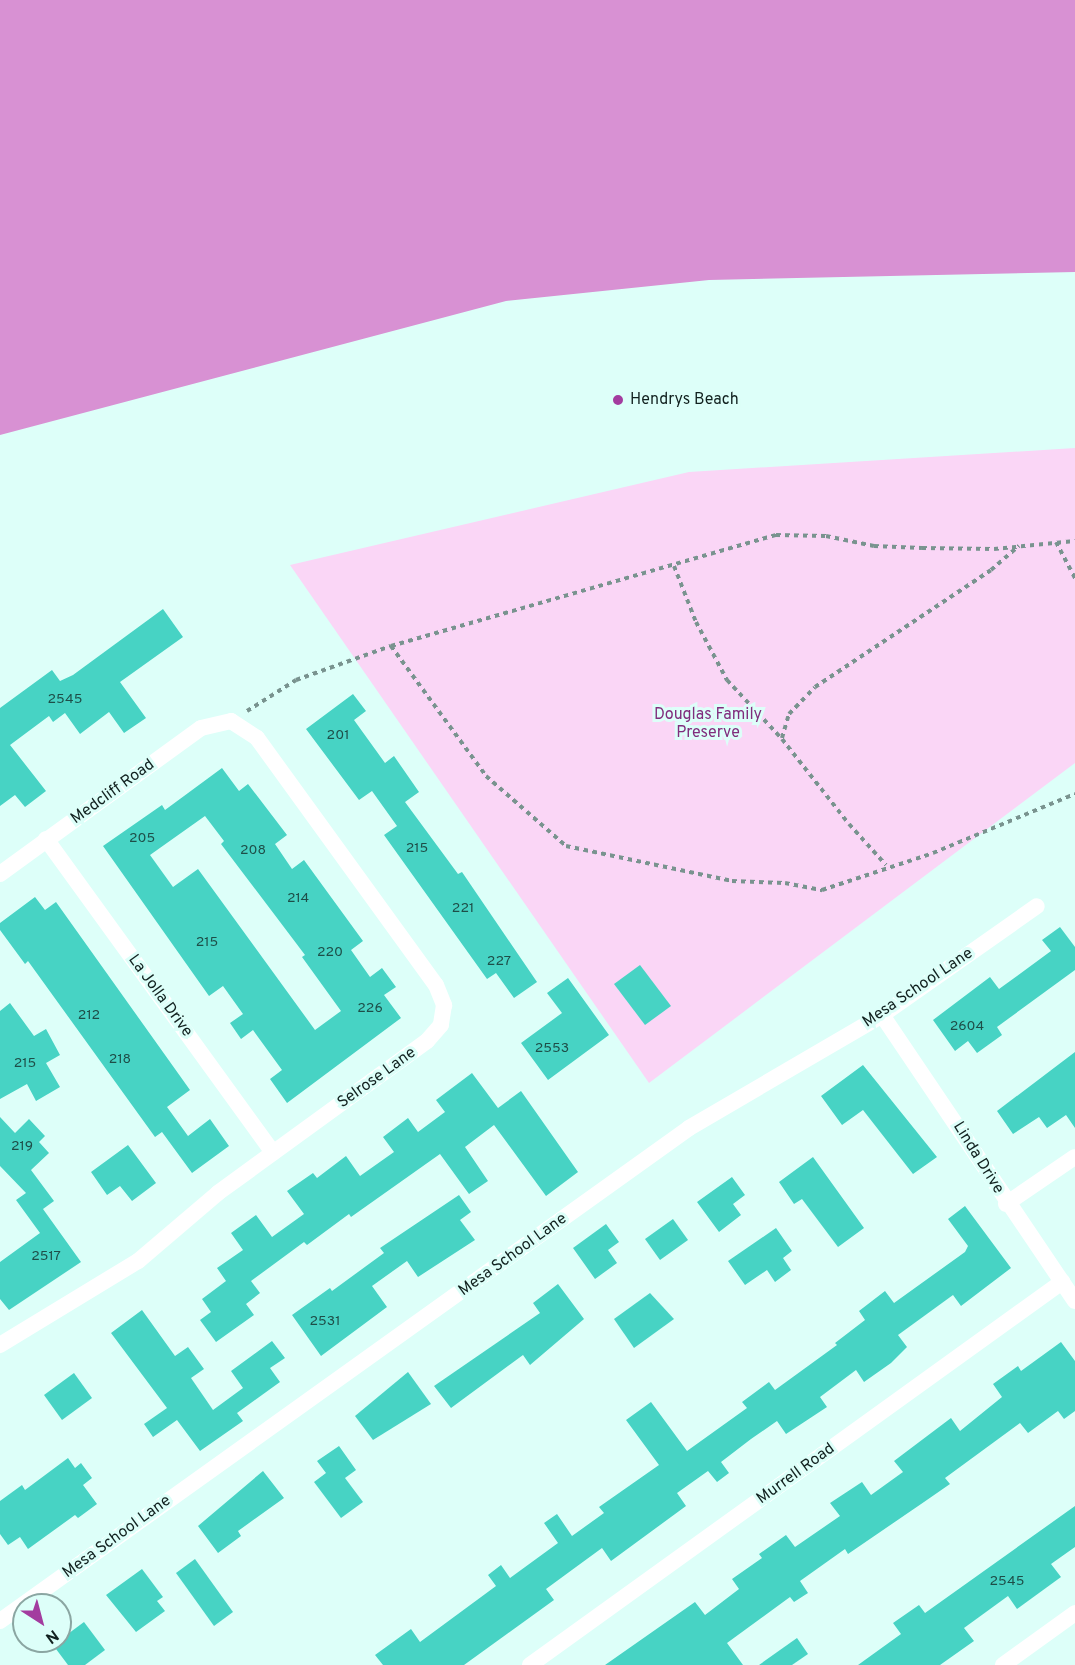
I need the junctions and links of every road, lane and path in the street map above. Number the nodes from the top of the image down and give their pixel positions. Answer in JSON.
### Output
{"nodes":[{"id":1,"x":1075,"y":541,"type":"edge"},
{"id":2,"x":1056,"y":542,"type":"junction"},
{"id":3,"x":1020,"y":546,"type":"junction"},
{"id":4,"x":675,"y":566,"type":"junction"},
{"id":5,"x":1075,"y":578,"type":"edge"},
{"id":6,"x":391,"y":646,"type":"junction"},
{"id":7,"x":231,"y":721,"type":"junction"},
{"id":8,"x":782,"y":739,"type":"junction"},
{"id":9,"x":1075,"y":794,"type":"edge"},
{"id":10,"x":46,"y":839,"type":"junction"},
{"id":11,"x":886,"y":865,"type":"junction"},
{"id":12,"x":0,"y":873,"type":"edge"},
{"id":13,"x":1037,"y":906,"type":"dead end"},
{"id":14,"x":882,"y":1015,"type":"junction"},
{"id":15,"x":273,"y":1153,"type":"junction"},
{"id":16,"x":1075,"y":1157,"type":"edge"},
{"id":17,"x":1006,"y":1204,"type":"junction"},
{"id":18,"x":1062,"y":1282,"type":"junction"},
{"id":19,"x":1075,"y":1301,"type":"edge"},
{"id":20,"x":0,"y":1345,"type":"edge"},
{"id":21,"x":1075,"y":1613,"type":"edge"},
{"id":22,"x":0,"y":1621,"type":"edge"},
{"id":23,"x":530,"y":1665,"type":"edge"},
{"id":24,"x":1003,"y":1665,"type":"edge"}],
"edges":[{"from":1,"to":2,"type":"path"},
{"from":2,"to":3,"type":"path"},
{"from":2,"to":5,"type":"path"},
{"from":3,"to":4,"type":"path"},
{"from":3,"to":8,"type":"path"},
{"from":4,"to":6,"type":"path"},
{"from":4,"to":8,"type":"path"},
{"from":6,"to":7,"type":"path"},
{"from":6,"to":11,"type":"path"},
{"from":7,"to":10,"type":"street","name":"Medcliff Road"},
{"from":7,"to":15,"type":"street","name":"Selrose Lane"},
{"from":8,"to":11,"type":"path"},
{"from":9,"to":11,"type":"path"},
{"from":10,"to":12,"type":"street","name":"Medcliff Road"},
{"from":10,"to":15,"type":"street","name":"La Jolla Drive"},
{"from":13,"to":14,"type":"street","name":"Mesa School Lane"},
{"from":14,"to":17,"type":"street","name":"Linda Drive"},
{"from":14,"to":22,"type":"street","name":"Mesa School Lane"},
{"from":15,"to":20,"type":"street","name":"Selrose Lane"},
{"from":16,"to":17,"type":"street"},
{"from":17,"to":18,"type":"street","name":"Linda Drive"},
{"from":18,"to":19,"type":"street","name":"Linda Drive"},
{"from":18,"to":23,"type":"street","name":"Murrell Road"},
{"from":21,"to":24,"type":"street"}]}
